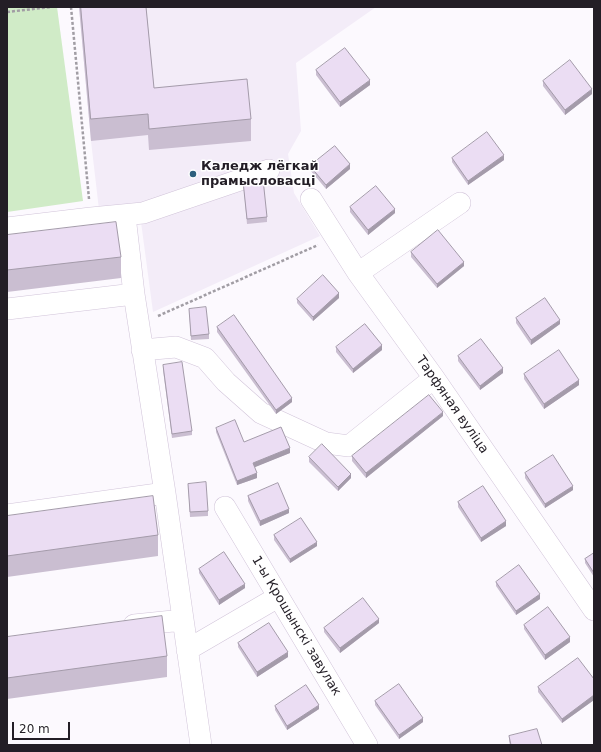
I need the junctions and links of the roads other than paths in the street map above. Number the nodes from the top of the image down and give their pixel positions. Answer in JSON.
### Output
{"nodes":[{"id":1,"x":269,"y":170,"type":"dead end"},
{"id":2,"x":310,"y":199,"type":"dead end"},
{"id":3,"x":460,"y":203,"type":"dead end"},
{"id":4,"x":124,"y":216,"type":"junction"},
{"id":5,"x":7,"y":228,"type":"edge"},
{"id":6,"x":358,"y":273,"type":"junction"},
{"id":7,"x":134,"y":294,"type":"junction"},
{"id":8,"x":7,"y":309,"type":"edge"},
{"id":9,"x":142,"y":350,"type":"junction"},
{"id":10,"x":434,"y":378,"type":"junction"},
{"id":11,"x":165,"y":494,"type":"junction"},
{"id":12,"x":225,"y":507,"type":"dead end"},
{"id":13,"x":7,"y":515,"type":"edge"},
{"id":14,"x":278,"y":597,"type":"junction"},
{"id":15,"x":594,"y":610,"type":"edge"},
{"id":16,"x":183,"y":620,"type":"junction"},
{"id":17,"x":114,"y":628,"type":"edge"},
{"id":18,"x":187,"y":650,"type":"junction"},
{"id":19,"x":201,"y":745,"type":"edge"},
{"id":20,"x":367,"y":745,"type":"edge"}],
"edges":[{"from":1,"to":4,"type":"street"},
{"from":2,"to":6,"type":"street","name":"Тарфяная вуліца"},
{"from":3,"to":6,"type":"street"},
{"from":4,"to":5,"type":"street"},
{"from":4,"to":7,"type":"street"},
{"from":6,"to":10,"type":"street","name":"Тарфяная вуліца"},
{"from":7,"to":8,"type":"street"},
{"from":7,"to":9,"type":"street"},
{"from":9,"to":10,"type":"street"},
{"from":9,"to":11,"type":"street"},
{"from":10,"to":15,"type":"street","name":"Тарфяная вуліца"},
{"from":11,"to":13,"type":"street"},
{"from":11,"to":16,"type":"street"},
{"from":12,"to":14,"type":"street","name":"1-ы Крошынскі завулак"},
{"from":14,"to":18,"type":"street"},
{"from":14,"to":20,"type":"street","name":"1-ы Крошынскі завулак"},
{"from":16,"to":17,"type":"street"},
{"from":16,"to":18,"type":"street"},
{"from":18,"to":19,"type":"street"}]}
